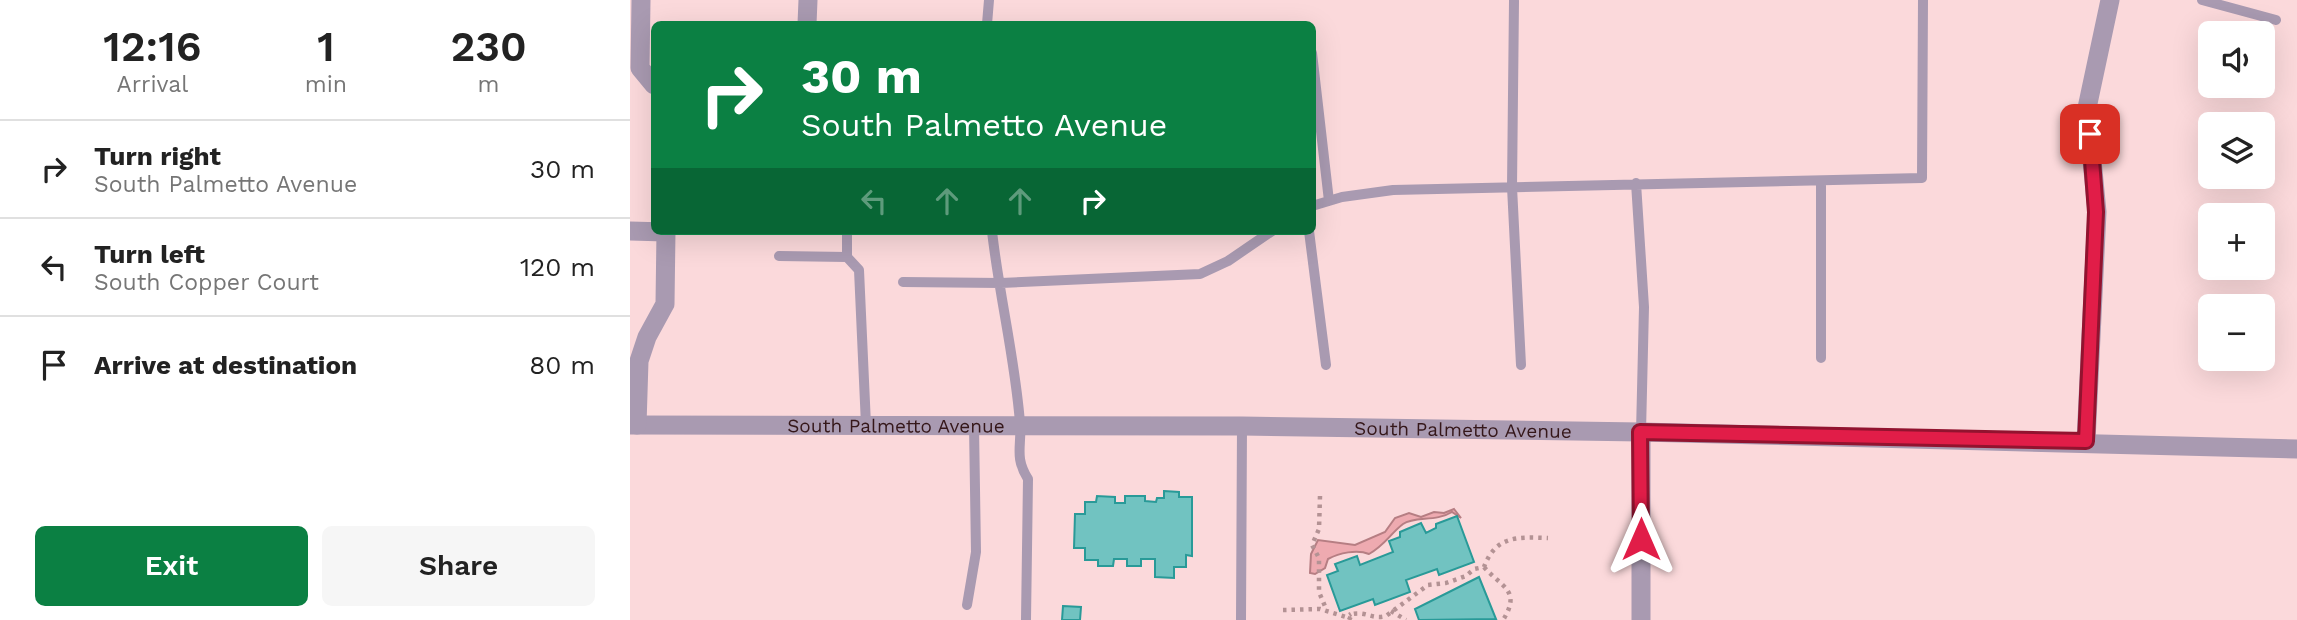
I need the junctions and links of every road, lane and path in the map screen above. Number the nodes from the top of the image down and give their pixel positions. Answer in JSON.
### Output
{"nodes":[{"id":1,"x":640,"y":0,"type":"edge"},
{"id":2,"x":808,"y":0,"type":"edge"},
{"id":3,"x":989,"y":0,"type":"edge"},
{"id":4,"x":1923,"y":0,"type":"edge"},
{"id":5,"x":2110,"y":0,"type":"edge"},
{"id":6,"x":2202,"y":0,"type":"edge"},
{"id":7,"x":1514,"y":1,"type":"edge"},
{"id":8,"x":2276,"y":20,"type":"dead end"},
{"id":9,"x":807,"y":21,"type":"edge"},
{"id":10,"x":987,"y":21,"type":"edge"},
{"id":11,"x":635,"y":74,"type":"edge"},
{"id":12,"x":651,"y":83,"type":"edge"},
{"id":13,"x":1316,"y":88,"type":"edge"},
{"id":14,"x":1636,"y":183,"type":"junction"},
{"id":15,"x":1821,"y":183,"type":"junction"},
{"id":16,"x":1511,"y":187,"type":"junction"},
{"id":17,"x":1329,"y":201,"type":"junction"},
{"id":18,"x":1316,"y":205,"type":"edge"},
{"id":19,"x":630,"y":231,"type":"edge"},
{"id":20,"x":651,"y":231,"type":"edge"},
{"id":21,"x":666,"y":235,"type":"edge"},
{"id":22,"x":847,"y":235,"type":"edge"},
{"id":23,"x":993,"y":235,"type":"edge"},
{"id":24,"x":1266,"y":235,"type":"edge"},
{"id":25,"x":1310,"y":235,"type":"edge"},
{"id":26,"x":779,"y":256,"type":"dead end"},
{"id":27,"x":848,"y":257,"type":"junction"},
{"id":28,"x":903,"y":282,"type":"dead end"},
{"id":29,"x":1001,"y":283,"type":"junction"},
{"id":30,"x":1821,"y":358,"type":"dead end"},
{"id":31,"x":1326,"y":365,"type":"dead end"},
{"id":32,"x":1521,"y":365,"type":"dead end"},
{"id":33,"x":633,"y":425,"type":"edge"},
{"id":34,"x":866,"y":425,"type":"junction"},
{"id":35,"x":974,"y":426,"type":"junction"},
{"id":36,"x":1242,"y":426,"type":"junction"},
{"id":37,"x":1021,"y":427,"type":"junction"},
{"id":38,"x":1640,"y":432,"type":"junction"},
{"id":39,"x":2086,"y":441,"type":"junction"},
{"id":40,"x":2297,"y":449,"type":"edge"},
{"id":41,"x":1320,"y":496,"type":"dead end"},
{"id":42,"x":1548,"y":538,"type":"dead end"},
{"id":43,"x":1484,"y":567,"type":"junction"},
{"id":44,"x":967,"y":605,"type":"dead end"},
{"id":45,"x":1283,"y":610,"type":"dead end"},
{"id":46,"x":1327,"y":611,"type":"junction"},
{"id":47,"x":1391,"y":611,"type":"junction"},
{"id":48,"x":1352,"y":614,"type":"junction"},
{"id":49,"x":1026,"y":620,"type":"edge"},
{"id":50,"x":1241,"y":620,"type":"edge"},
{"id":51,"x":1349,"y":620,"type":"edge"},
{"id":52,"x":1406,"y":620,"type":"edge"},
{"id":53,"x":1503,"y":620,"type":"edge"},
{"id":54,"x":1641,"y":620,"type":"edge"}],
"edges":[{"from":1,"to":11,"type":"street"},
{"from":2,"to":9,"type":"street"},
{"from":3,"to":10,"type":"lane"},
{"from":4,"to":15,"type":"lane"},
{"from":5,"to":39,"type":"street"},
{"from":6,"to":8,"type":"lane"},
{"from":7,"to":16,"type":"lane"},
{"from":11,"to":12,"type":"street"},
{"from":13,"to":17,"type":"lane"},
{"from":14,"to":15,"type":"lane"},
{"from":14,"to":16,"type":"lane"},
{"from":14,"to":38,"type":"lane"},
{"from":15,"to":30,"type":"lane"},
{"from":16,"to":17,"type":"lane"},
{"from":16,"to":32,"type":"lane"},
{"from":17,"to":18,"type":"lane"},
{"from":19,"to":20,"type":"street"},
{"from":21,"to":33,"type":"street"},
{"from":22,"to":27,"type":"lane"},
{"from":23,"to":29,"type":"lane"},
{"from":24,"to":29,"type":"lane"},
{"from":25,"to":31,"type":"lane"},
{"from":26,"to":27,"type":"lane"},
{"from":27,"to":34,"type":"lane"},
{"from":28,"to":29,"type":"lane"},
{"from":29,"to":37,"type":"lane"},
{"from":33,"to":34,"type":"street","name":"South Palmetto Avenue"},
{"from":34,"to":35,"type":"street","name":"South Palmetto Avenue"},
{"from":35,"to":37,"type":"street","name":"South Palmetto Avenue"},
{"from":35,"to":44,"type":"lane"},
{"from":36,"to":37,"type":"street","name":"South Palmetto Avenue"},
{"from":36,"to":38,"type":"street","name":"South Palmetto Avenue"},
{"from":36,"to":50,"type":"lane"},
{"from":37,"to":49,"type":"lane"},
{"from":38,"to":39,"type":"street","name":"South Palmetto Avenue"},
{"from":38,"to":54,"type":"street"},
{"from":39,"to":40,"type":"street","name":"South Palmetto Avenue"},
{"from":41,"to":46,"type":"path"},
{"from":42,"to":43,"type":"path"},
{"from":43,"to":47,"type":"path"},
{"from":43,"to":53,"type":"path"},
{"from":45,"to":46,"type":"path"},
{"from":46,"to":48,"type":"path"},
{"from":47,"to":48,"type":"path"},
{"from":47,"to":52,"type":"path"},
{"from":48,"to":51,"type":"path"}]}
